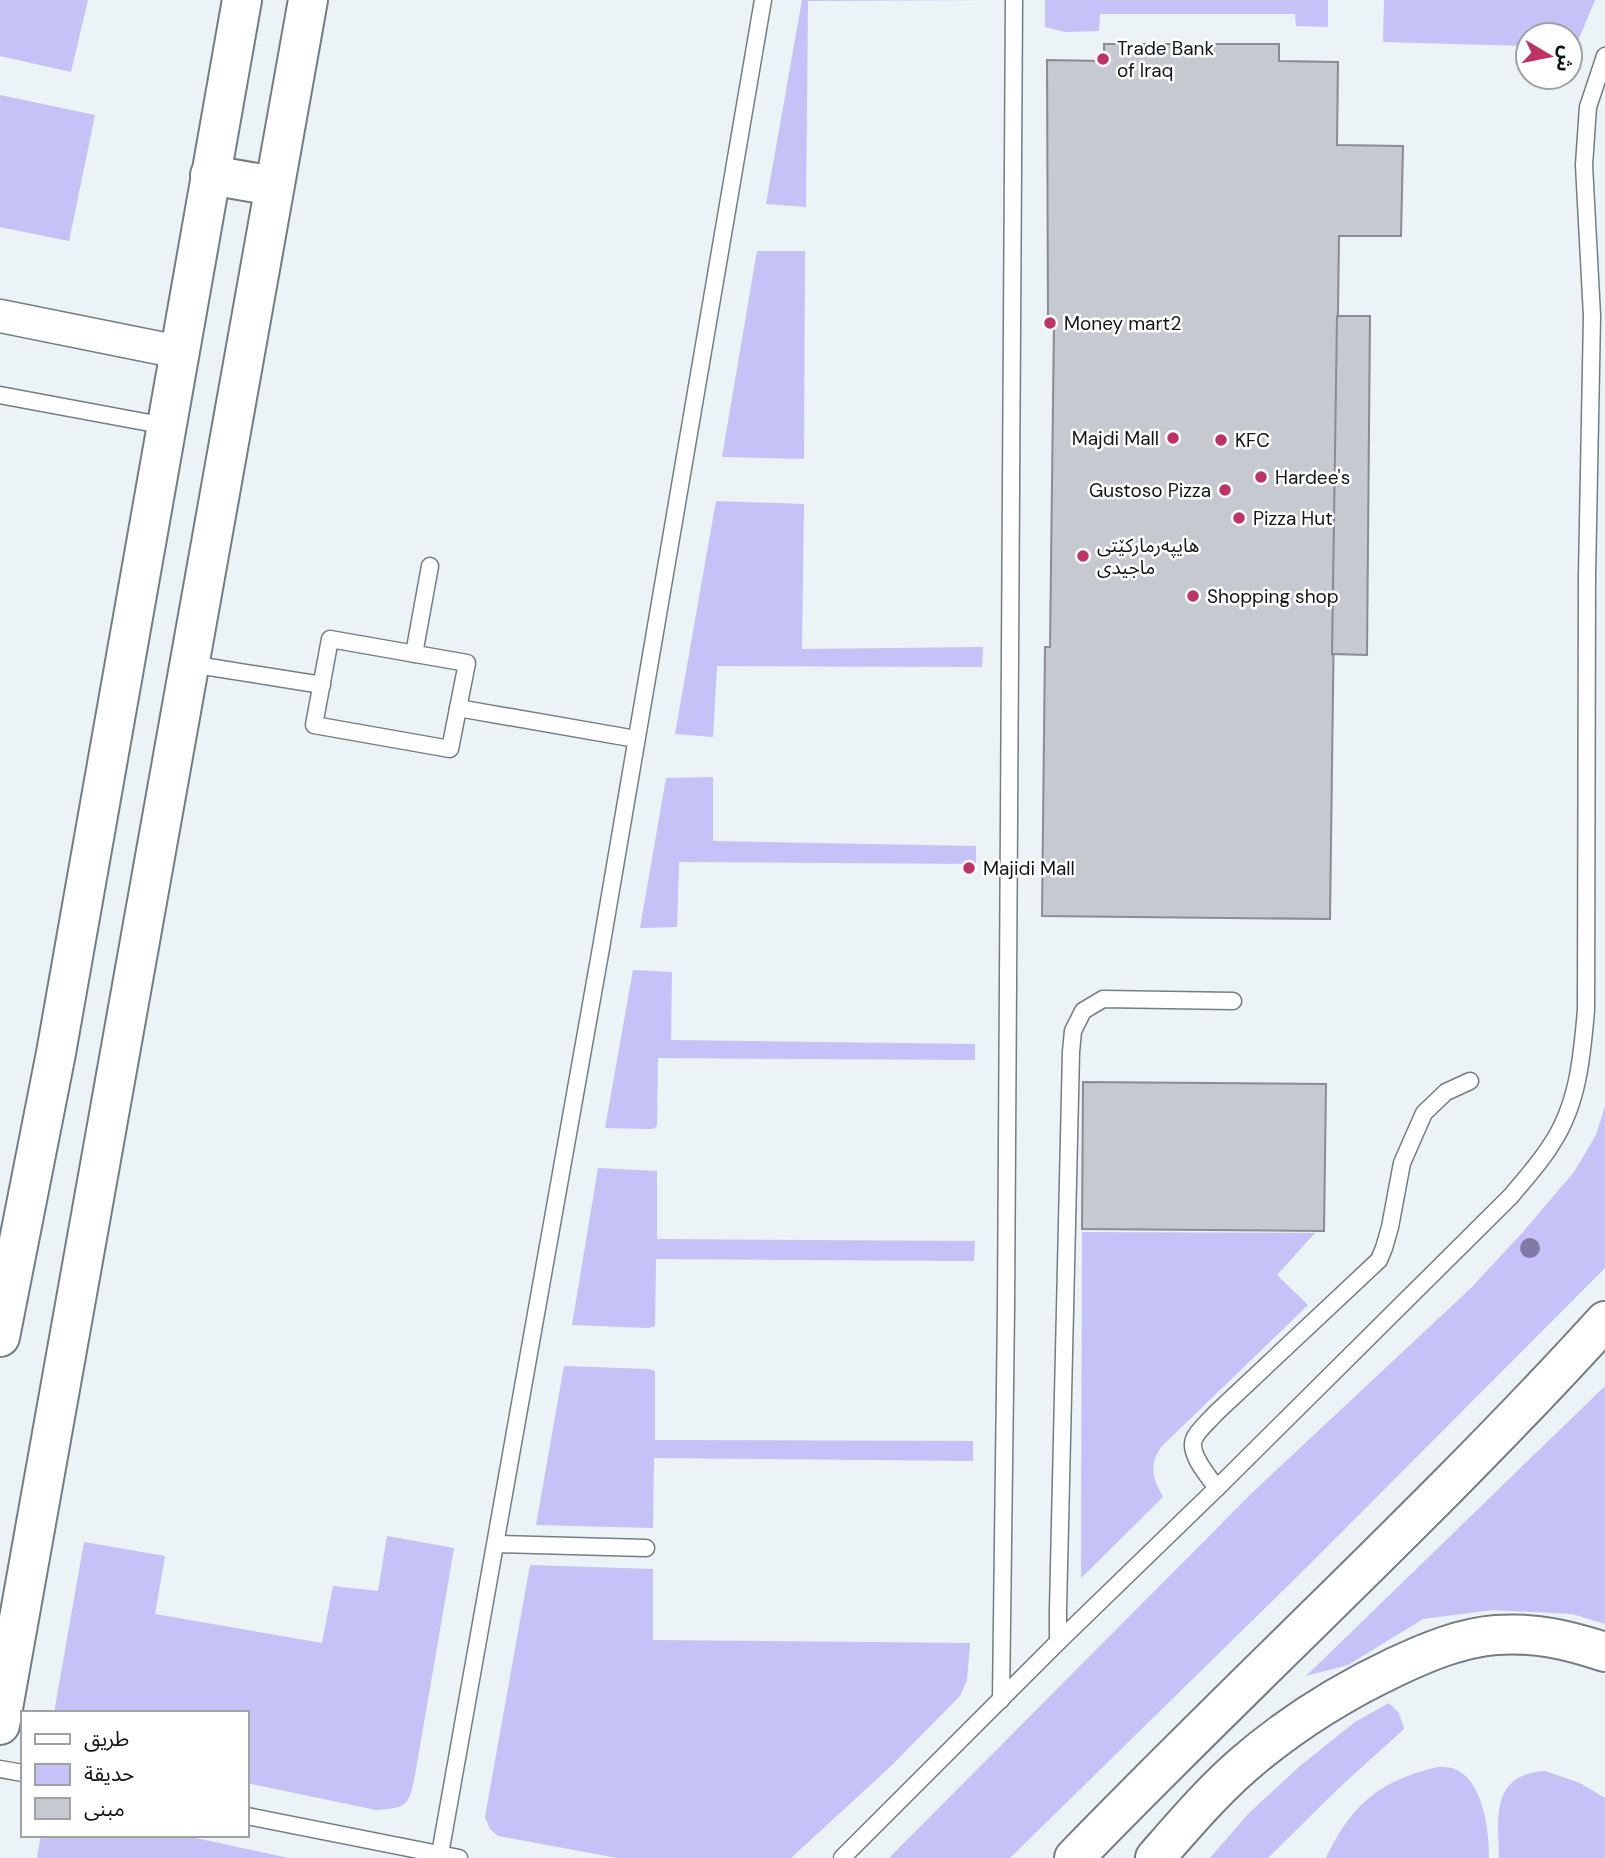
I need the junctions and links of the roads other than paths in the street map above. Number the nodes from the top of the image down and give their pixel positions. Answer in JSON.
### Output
{"nodes":[{"id":1,"x":242,"y":0,"type":"edge"},
{"id":2,"x":308,"y":0,"type":"edge"},
{"id":3,"x":763,"y":0,"type":"edge"},
{"id":4,"x":1014,"y":0,"type":"edge"},
{"id":5,"x":1605,"y":56,"type":"edge"},
{"id":6,"x":210,"y":175,"type":"junction"},
{"id":7,"x":274,"y":186,"type":"junction"},
{"id":8,"x":0,"y":316,"type":"edge"},
{"id":9,"x":179,"y":352,"type":"junction"},
{"id":10,"x":1598,"y":363,"type":"edge"},
{"id":11,"x":0,"y":395,"type":"edge"},
{"id":12,"x":166,"y":426,"type":"junction"},
{"id":13,"x":430,"y":566,"type":"dead end"},
{"id":14,"x":414,"y":654,"type":"junction"},
{"id":15,"x":190,"y":664,"type":"junction"},
{"id":16,"x":321,"y":685,"type":"junction"},
{"id":17,"x":458,"y":708,"type":"junction"},
{"id":18,"x":636,"y":739,"type":"junction"},
{"id":19,"x":1233,"y":1001,"type":"dead end"},
{"id":20,"x":1470,"y":1081,"type":"dead end"},
{"id":21,"x":1605,"y":1321,"type":"edge"},
{"id":22,"x":0,"y":1337,"type":"edge"},
{"id":23,"x":1217,"y":1488,"type":"junction"},
{"id":24,"x":496,"y":1544,"type":"junction"},
{"id":25,"x":646,"y":1548,"type":"dead end"},
{"id":26,"x":1058,"y":1642,"type":"junction"},
{"id":27,"x":1605,"y":1652,"type":"edge"},
{"id":28,"x":1001,"y":1700,"type":"junction"},
{"id":29,"x":0,"y":1725,"type":"edge"},
{"id":30,"x":0,"y":1769,"type":"edge"},
{"id":31,"x":21,"y":1773,"type":"edge"},
{"id":32,"x":248,"y":1816,"type":"edge"},
{"id":33,"x":440,"y":1854,"type":"junction"},
{"id":34,"x":459,"y":1858,"type":"edge"},
{"id":35,"x":842,"y":1858,"type":"edge"},
{"id":36,"x":1074,"y":1858,"type":"edge"},
{"id":37,"x":1156,"y":1858,"type":"edge"}],
"edges":[{"from":1,"to":6,"type":"main road"},
{"from":2,"to":7,"type":"main road"},
{"from":3,"to":18,"type":"lane"},
{"from":4,"to":28,"type":"lane"},
{"from":5,"to":10,"type":"lane"},
{"from":6,"to":7,"type":"main road"},
{"from":6,"to":9,"type":"main road"},
{"from":7,"to":15,"type":"main road"},
{"from":8,"to":9,"type":"street"},
{"from":9,"to":12,"type":"main road"},
{"from":10,"to":23,"type":"lane"},
{"from":11,"to":12,"type":"lane"},
{"from":12,"to":22,"type":"main road"},
{"from":13,"to":14,"type":"lane"},
{"from":14,"to":16,"type":"lane"},
{"from":14,"to":17,"type":"lane"},
{"from":15,"to":16,"type":"lane"},
{"from":15,"to":29,"type":"main road"},
{"from":16,"to":17,"type":"lane"},
{"from":17,"to":18,"type":"lane"},
{"from":18,"to":24,"type":"lane"},
{"from":19,"to":26,"type":"lane"},
{"from":20,"to":23,"type":"lane"},
{"from":21,"to":36,"type":"main road"},
{"from":23,"to":26,"type":"lane"},
{"from":24,"to":25,"type":"lane"},
{"from":24,"to":33,"type":"lane"},
{"from":26,"to":28,"type":"lane"},
{"from":27,"to":37,"type":"main road"},
{"from":28,"to":35,"type":"lane"},
{"from":30,"to":31,"type":"lane"},
{"from":32,"to":33,"type":"lane"},
{"from":33,"to":34,"type":"lane"}]}
